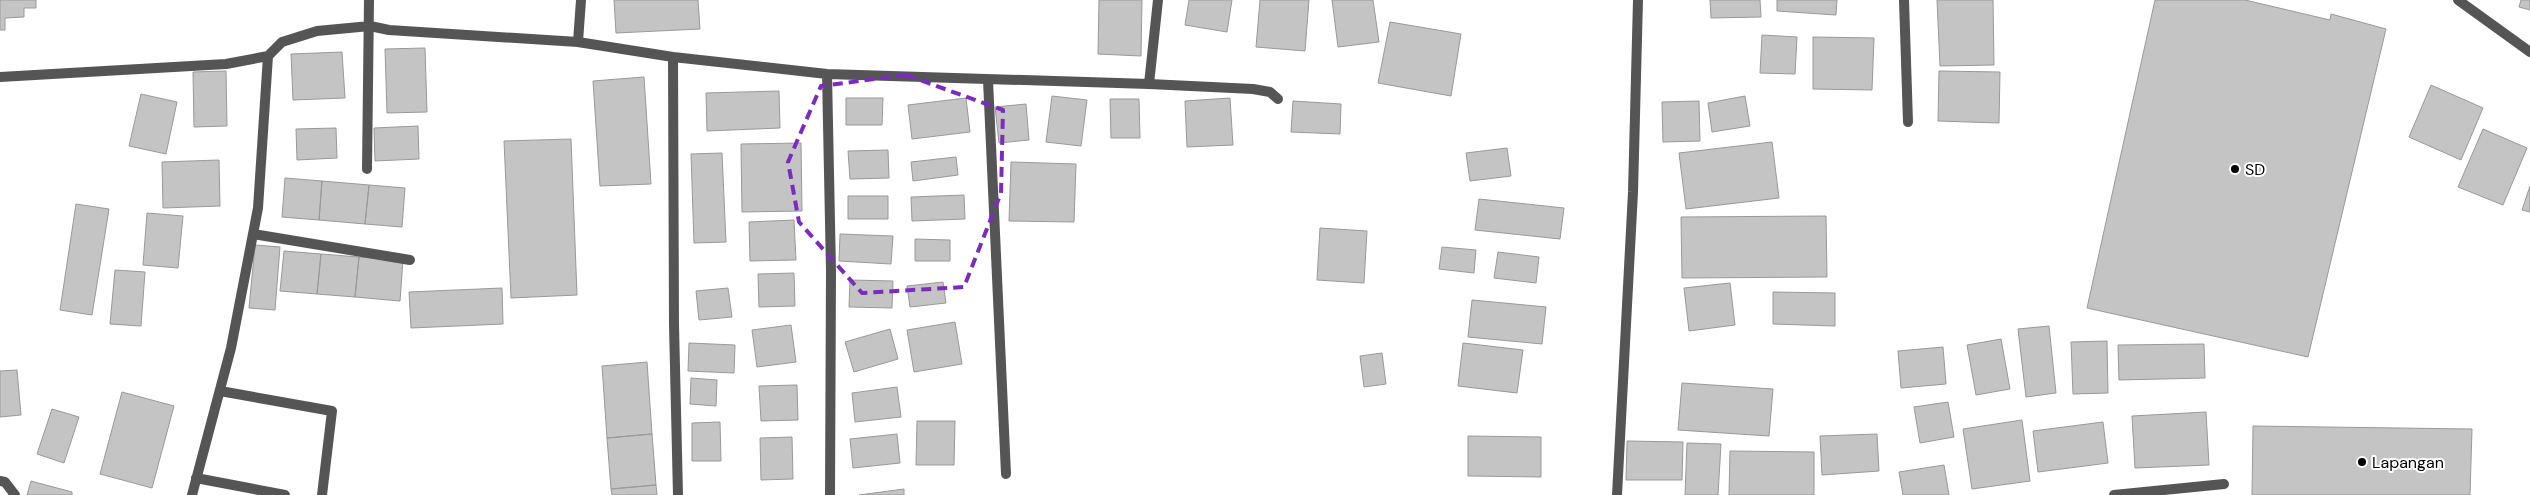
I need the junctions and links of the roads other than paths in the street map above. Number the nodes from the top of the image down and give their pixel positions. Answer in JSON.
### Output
{"nodes":[{"id":1,"x":370,"y":0,"type":"edge"},
{"id":2,"x":581,"y":0,"type":"edge"},
{"id":3,"x":1158,"y":0,"type":"edge"},
{"id":4,"x":1638,"y":0,"type":"edge"},
{"id":5,"x":1904,"y":0,"type":"edge"},
{"id":6,"x":2458,"y":0,"type":"edge"},
{"id":7,"x":370,"y":26,"type":"junction"},
{"id":8,"x":578,"y":42,"type":"junction"},
{"id":9,"x":2530,"y":52,"type":"edge"},
{"id":10,"x":268,"y":56,"type":"junction"},
{"id":11,"x":673,"y":57,"type":"junction"},
{"id":12,"x":827,"y":74,"type":"junction"},
{"id":13,"x":0,"y":77,"type":"edge"},
{"id":14,"x":988,"y":80,"type":"junction"},
{"id":15,"x":1149,"y":84,"type":"junction"},
{"id":16,"x":1278,"y":98,"type":"dead end"},
{"id":17,"x":1908,"y":122,"type":"dead end"},
{"id":18,"x":367,"y":169,"type":"dead end"},
{"id":19,"x":253,"y":234,"type":"junction"},
{"id":20,"x":410,"y":260,"type":"dead end"},
{"id":21,"x":220,"y":392,"type":"junction"},
{"id":22,"x":1006,"y":474,"type":"dead end"},
{"id":23,"x":196,"y":478,"type":"junction"},
{"id":24,"x":0,"y":481,"type":"edge"},
{"id":25,"x":2224,"y":484,"type":"dead end"},
{"id":26,"x":15,"y":495,"type":"edge"},
{"id":27,"x":192,"y":495,"type":"edge"},
{"id":28,"x":285,"y":495,"type":"edge"},
{"id":29,"x":322,"y":495,"type":"edge"},
{"id":30,"x":678,"y":495,"type":"edge"},
{"id":31,"x":830,"y":495,"type":"edge"},
{"id":32,"x":1617,"y":495,"type":"edge"},
{"id":33,"x":2114,"y":495,"type":"edge"}],
"edges":[{"from":1,"to":7,"type":"street"},
{"from":2,"to":8,"type":"street"},
{"from":3,"to":15,"type":"street"},
{"from":4,"to":32,"type":"street"},
{"from":5,"to":17,"type":"street"},
{"from":6,"to":9,"type":"street"},
{"from":7,"to":8,"type":"street"},
{"from":7,"to":10,"type":"street"},
{"from":7,"to":18,"type":"street"},
{"from":8,"to":11,"type":"street"},
{"from":10,"to":13,"type":"street"},
{"from":10,"to":19,"type":"street"},
{"from":11,"to":12,"type":"street"},
{"from":11,"to":30,"type":"street"},
{"from":12,"to":14,"type":"street"},
{"from":12,"to":31,"type":"street"},
{"from":14,"to":15,"type":"street"},
{"from":14,"to":22,"type":"street"},
{"from":15,"to":16,"type":"street"},
{"from":19,"to":20,"type":"street"},
{"from":19,"to":21,"type":"street"},
{"from":21,"to":23,"type":"street"},
{"from":21,"to":29,"type":"street"},
{"from":23,"to":27,"type":"street"},
{"from":23,"to":28,"type":"street"},
{"from":24,"to":26,"type":"street"},
{"from":25,"to":33,"type":"street"}]}
